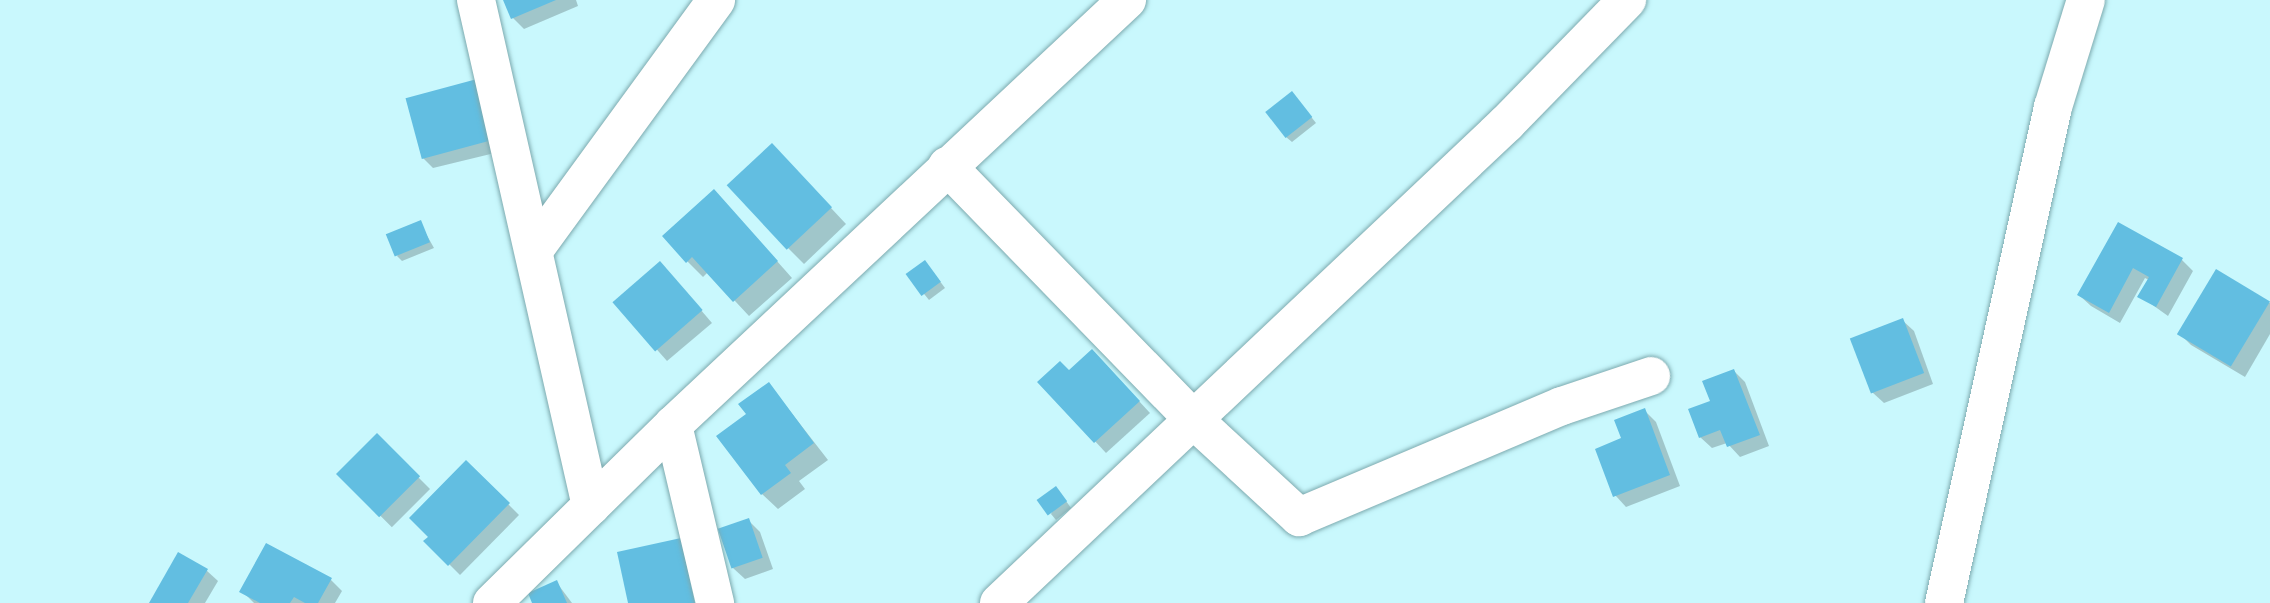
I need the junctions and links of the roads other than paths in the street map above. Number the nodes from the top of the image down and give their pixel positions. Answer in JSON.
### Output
{"nodes":[{"id":1,"x":476,"y":0,"type":"edge"},
{"id":2,"x":716,"y":0,"type":"edge"},
{"id":3,"x":1127,"y":0,"type":"edge"},
{"id":4,"x":1627,"y":0,"type":"edge"},
{"id":5,"x":2086,"y":0,"type":"edge"},
{"id":6,"x":947,"y":166,"type":"junction"},
{"id":7,"x":534,"y":250,"type":"junction"},
{"id":8,"x":1651,"y":376,"type":"dead end"},
{"id":9,"x":1195,"y":421,"type":"junction"},
{"id":10,"x":673,"y":425,"type":"junction"},
{"id":11,"x":591,"y":506,"type":"junction"},
{"id":12,"x":492,"y":603,"type":"edge"},
{"id":13,"x":715,"y":603,"type":"edge"},
{"id":14,"x":999,"y":603,"type":"edge"},
{"id":15,"x":1944,"y":603,"type":"edge"}],
"edges":[{"from":1,"to":7,"type":"street"},
{"from":2,"to":7,"type":"street"},
{"from":3,"to":6,"type":"street"},
{"from":4,"to":9,"type":"street"},
{"from":5,"to":15,"type":"street"},
{"from":6,"to":9,"type":"street"},
{"from":6,"to":10,"type":"street"},
{"from":7,"to":11,"type":"street"},
{"from":8,"to":9,"type":"street"},
{"from":9,"to":14,"type":"street"},
{"from":10,"to":11,"type":"street"},
{"from":10,"to":13,"type":"street"},
{"from":11,"to":12,"type":"street"}]}
